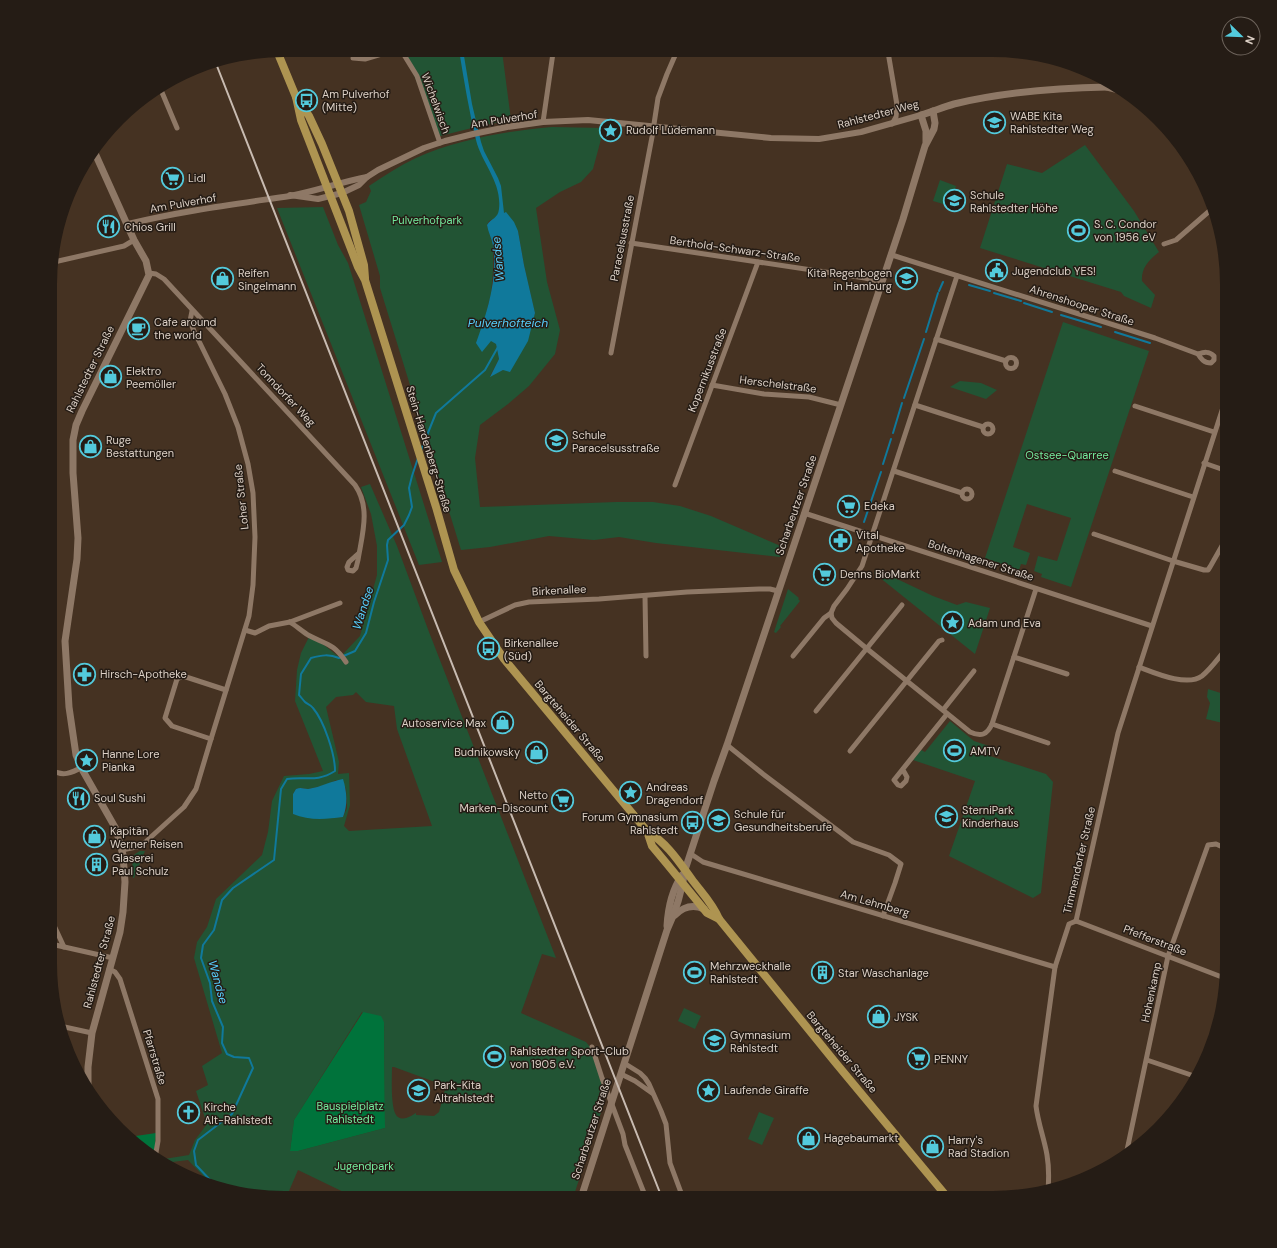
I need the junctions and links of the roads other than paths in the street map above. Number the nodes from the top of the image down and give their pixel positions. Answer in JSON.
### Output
{"nodes":[{"id":1,"x":279,"y":57,"type":"edge"},
{"id":2,"x":372,"y":57,"type":"edge"},
{"id":3,"x":405,"y":57,"type":"edge"},
{"id":4,"x":552,"y":57,"type":"edge"},
{"id":5,"x":675,"y":57,"type":"edge"},
{"id":6,"x":889,"y":57,"type":"edge"},
{"id":7,"x":353,"y":58,"type":"dead end"},
{"id":8,"x":1103,"y":85,"type":"edge"},
{"id":9,"x":162,"y":92,"type":"edge"},
{"id":10,"x":296,"y":97,"type":"junction"},
{"id":11,"x":933,"y":112,"type":"junction"},
{"id":12,"x":921,"y":115,"type":"junction"},
{"id":13,"x":543,"y":122,"type":"junction"},
{"id":14,"x":892,"y":124,"type":"junction"},
{"id":15,"x":653,"y":126,"type":"junction"},
{"id":16,"x":178,"y":128,"type":"dead end"},
{"id":17,"x":440,"y":143,"type":"junction"},
{"id":18,"x":925,"y":146,"type":"junction"},
{"id":19,"x":96,"y":156,"type":"edge"},
{"id":20,"x":367,"y":177,"type":"junction"},
{"id":21,"x":338,"y":185,"type":"junction"},
{"id":22,"x":328,"y":188,"type":"junction"},
{"id":23,"x":342,"y":193,"type":"junction"},
{"id":24,"x":290,"y":196,"type":"junction"},
{"id":25,"x":331,"y":196,"type":"junction"},
{"id":26,"x":1208,"y":212,"type":"edge"},
{"id":27,"x":128,"y":224,"type":"junction"},
{"id":28,"x":134,"y":240,"type":"junction"},
{"id":29,"x":631,"y":243,"type":"junction"},
{"id":30,"x":1164,"y":244,"type":"dead end"},
{"id":31,"x":892,"y":255,"type":"junction"},
{"id":32,"x":58,"y":261,"type":"edge"},
{"id":33,"x":758,"y":262,"type":"junction"},
{"id":34,"x":149,"y":273,"type":"junction"},
{"id":35,"x":957,"y":276,"type":"junction"},
{"id":36,"x":365,"y":280,"type":"junction"},
{"id":37,"x":882,"y":282,"type":"junction"},
{"id":38,"x":192,"y":310,"type":"junction"},
{"id":39,"x":936,"y":339,"type":"junction"},
{"id":40,"x":611,"y":354,"type":"dead end"},
{"id":41,"x":1198,"y":354,"type":"dead end"},
{"id":42,"x":1006,"y":361,"type":"dead end"},
{"id":43,"x":712,"y":385,"type":"junction"},
{"id":44,"x":841,"y":405,"type":"junction"},
{"id":45,"x":915,"y":405,"type":"junction"},
{"id":46,"x":1136,"y":406,"type":"dead end"},
{"id":47,"x":1220,"y":414,"type":"edge"},
{"id":48,"x":983,"y":427,"type":"dead end"},
{"id":49,"x":1214,"y":432,"type":"junction"},
{"id":50,"x":1204,"y":463,"type":"junction"},
{"id":51,"x":1220,"y":469,"type":"edge"},
{"id":52,"x":894,"y":471,"type":"junction"},
{"id":53,"x":1115,"y":471,"type":"dead end"},
{"id":54,"x":675,"y":485,"type":"dead end"},
{"id":55,"x":962,"y":493,"type":"dead end"},
{"id":56,"x":1193,"y":496,"type":"junction"},
{"id":57,"x":804,"y":513,"type":"junction"},
{"id":58,"x":1094,"y":534,"type":"dead end"},
{"id":59,"x":873,"y":536,"type":"junction"},
{"id":60,"x":1220,"y":548,"type":"edge"},
{"id":61,"x":359,"y":553,"type":"dead end"},
{"id":62,"x":1173,"y":561,"type":"junction"},
{"id":63,"x":1036,"y":589,"type":"junction"},
{"id":64,"x":778,"y":591,"type":"junction"},
{"id":65,"x":645,"y":596,"type":"junction"},
{"id":66,"x":340,"y":603,"type":"dead end"},
{"id":67,"x":902,"y":605,"type":"dead end"},
{"id":68,"x":831,"y":613,"type":"junction"},
{"id":69,"x":290,"y":622,"type":"junction"},
{"id":70,"x":479,"y":622,"type":"junction"},
{"id":71,"x":1152,"y":626,"type":"junction"},
{"id":72,"x":245,"y":630,"type":"junction"},
{"id":73,"x":942,"y":640,"type":"dead end"},
{"id":74,"x":866,"y":648,"type":"junction"},
{"id":75,"x":1220,"y":655,"type":"edge"},
{"id":76,"x":646,"y":656,"type":"dead end"},
{"id":77,"x":793,"y":656,"type":"dead end"},
{"id":78,"x":1014,"y":657,"type":"junction"},
{"id":79,"x":346,"y":662,"type":"dead end"},
{"id":80,"x":1139,"y":667,"type":"junction"},
{"id":81,"x":974,"y":671,"type":"dead end"},
{"id":82,"x":1067,"y":674,"type":"dead end"},
{"id":83,"x":906,"y":681,"type":"junction"},
{"id":84,"x":226,"y":690,"type":"junction"},
{"id":85,"x":816,"y":711,"type":"dead end"},
{"id":86,"x":945,"y":712,"type":"junction"},
{"id":87,"x":992,"y":724,"type":"junction"},
{"id":88,"x":211,"y":739,"type":"junction"},
{"id":89,"x":1048,"y":743,"type":"dead end"},
{"id":90,"x":727,"y":745,"type":"junction"},
{"id":91,"x":850,"y":751,"type":"dead end"},
{"id":92,"x":82,"y":767,"type":"junction"},
{"id":93,"x":903,"y":770,"type":"dead end"},
{"id":94,"x":57,"y":774,"type":"edge"},
{"id":95,"x":647,"y":831,"type":"junction"},
{"id":96,"x":1220,"y":846,"type":"edge"},
{"id":97,"x":122,"y":850,"type":"junction"},
{"id":98,"x":691,"y":854,"type":"junction"},
{"id":99,"x":686,"y":870,"type":"junction"},
{"id":100,"x":681,"y":882,"type":"junction"},
{"id":101,"x":704,"y":909,"type":"junction"},
{"id":102,"x":883,"y":916,"type":"junction"},
{"id":103,"x":673,"y":917,"type":"junction"},
{"id":104,"x":719,"y":919,"type":"junction"},
{"id":105,"x":1076,"y":921,"type":"junction"},
{"id":106,"x":667,"y":930,"type":"junction"},
{"id":107,"x":57,"y":932,"type":"edge"},
{"id":108,"x":57,"y":945,"type":"edge"},
{"id":109,"x":64,"y":947,"type":"junction"},
{"id":110,"x":1168,"y":956,"type":"junction"},
{"id":111,"x":112,"y":958,"type":"junction"},
{"id":112,"x":1055,"y":967,"type":"junction"},
{"id":113,"x":109,"y":969,"type":"junction"},
{"id":114,"x":1220,"y":977,"type":"edge"},
{"id":115,"x":66,"y":1027,"type":"edge"},
{"id":116,"x":92,"y":1033,"type":"junction"},
{"id":117,"x":592,"y":1047,"type":"dead end"},
{"id":118,"x":1147,"y":1060,"type":"junction"},
{"id":119,"x":624,"y":1063,"type":"junction"},
{"id":120,"x":620,"y":1075,"type":"junction"},
{"id":121,"x":1192,"y":1075,"type":"edge"},
{"id":122,"x":88,"y":1080,"type":"edge"},
{"id":123,"x":653,"y":1094,"type":"junction"},
{"id":124,"x":1128,"y":1146,"type":"edge"},
{"id":125,"x":156,"y":1152,"type":"edge"},
{"id":126,"x":1048,"y":1184,"type":"edge"},
{"id":127,"x":583,"y":1191,"type":"edge"},
{"id":128,"x":643,"y":1191,"type":"edge"},
{"id":129,"x":680,"y":1191,"type":"edge"},
{"id":130,"x":942,"y":1191,"type":"edge"}],
"edges":[{"from":1,"to":10,"type":"main road","name":"Stein-Hardenberg-Straße"},
{"from":2,"to":7,"type":"street"},
{"from":3,"to":17,"type":"street","name":"Wichelwisch"},
{"from":4,"to":13,"type":"street"},
{"from":5,"to":15,"type":"street","name":"Paracelsusstraße"},
{"from":6,"to":14,"type":"street"},
{"from":8,"to":11,"type":"main road","name":"Rahlstedter Weg"},
{"from":9,"to":16,"type":"street"},
{"from":10,"to":21,"type":"main road","name":"Stein-Hardenberg-Straße"},
{"from":10,"to":22,"type":"main road","name":"Stein-Hardenberg-Straße"},
{"from":11,"to":12,"type":"main road","name":"Rahlstedter Weg"},
{"from":11,"to":18,"type":"main road","name":"Scharbeutzer Straße"},
{"from":12,"to":14,"type":"street","name":"Rahlstedter Weg"},
{"from":12,"to":18,"type":"main road","name":"Scharbeutzer Straße"},
{"from":13,"to":15,"type":"street","name":"Am Pulverhof"},
{"from":13,"to":17,"type":"street","name":"Am Pulverhof"},
{"from":14,"to":15,"type":"street","name":"Rahlstedter Weg"},
{"from":15,"to":29,"type":"street","name":"Paracelsusstraße"},
{"from":17,"to":20,"type":"street","name":"Am Pulverhof"},
{"from":18,"to":31,"type":"main road","name":"Scharbeutzer Straße"},
{"from":19,"to":27,"type":"main road"},
{"from":20,"to":21,"type":"street","name":"Am Pulverhof"},
{"from":20,"to":23,"type":"street","name":"Am Pulverhof"},
{"from":21,"to":22,"type":"street","name":"Am Pulverhof"},
{"from":21,"to":23,"type":"main road","name":"Stein-Hardenberg-Straße"},
{"from":22,"to":24,"type":"street","name":"Am Pulverhof"},
{"from":22,"to":25,"type":"main road","name":"Stein-Hardenberg-Straße"},
{"from":23,"to":25,"type":"street","name":"Am Pulverhof"},
{"from":23,"to":36,"type":"main road","name":"Stein-Hardenberg-Straße"},
{"from":24,"to":25,"type":"street","name":"Am Pulverhof"},
{"from":24,"to":27,"type":"street","name":"Am Pulverhof"},
{"from":25,"to":36,"type":"main road","name":"Stein-Hardenberg-Straße"},
{"from":26,"to":30,"type":"street"},
{"from":27,"to":28,"type":"main road"},
{"from":28,"to":32,"type":"street"},
{"from":28,"to":34,"type":"main road"},
{"from":29,"to":33,"type":"street","name":"Berthold-Schwarz-Straße"},
{"from":29,"to":40,"type":"street","name":"Paracelsusstraße"},
{"from":31,"to":35,"type":"street","name":"Ahrenshooper Straße"},
{"from":31,"to":37,"type":"main road","name":"Scharbeutzer Straße"},
{"from":33,"to":37,"type":"street","name":"Berthold-Schwarz-Straße"},
{"from":33,"to":43,"type":"street","name":"Kopernikusstraße"},
{"from":34,"to":38,"type":"street","name":"Tonndorfer Weg"},
{"from":34,"to":92,"type":"main road","name":"Rahlstedter Straße"},
{"from":35,"to":39,"type":"street"},
{"from":35,"to":41,"type":"street","name":"Ahrenshooper Straße"},
{"from":36,"to":70,"type":"main road","name":"Stein-Hardenberg-Straße"},
{"from":37,"to":44,"type":"main road","name":"Scharbeutzer Straße"},
{"from":38,"to":61,"type":"street","name":"Tonndorfer Weg"},
{"from":38,"to":72,"type":"street","name":"Loher Straße"},
{"from":39,"to":42,"type":"street"},
{"from":39,"to":45,"type":"street"},
{"from":43,"to":44,"type":"street","name":"Herschelstraße"},
{"from":43,"to":54,"type":"street","name":"Kopernikusstraße"},
{"from":44,"to":57,"type":"main road","name":"Scharbeutzer Straße"},
{"from":45,"to":48,"type":"street"},
{"from":45,"to":52,"type":"street"},
{"from":46,"to":49,"type":"street"},
{"from":47,"to":49,"type":"street","name":"Timmendorfer Straße"},
{"from":49,"to":50,"type":"street","name":"Timmendorfer Straße"},
{"from":50,"to":51,"type":"street"},
{"from":50,"to":56,"type":"street","name":"Timmendorfer Straße"},
{"from":52,"to":55,"type":"street"},
{"from":52,"to":59,"type":"street"},
{"from":53,"to":56,"type":"street"},
{"from":56,"to":62,"type":"street","name":"Timmendorfer Straße"},
{"from":57,"to":59,"type":"street","name":"Boltenhagener Straße"},
{"from":57,"to":64,"type":"main road","name":"Scharbeutzer Straße"},
{"from":58,"to":62,"type":"street"},
{"from":59,"to":63,"type":"street","name":"Boltenhagener Straße"},
{"from":59,"to":68,"type":"street"},
{"from":60,"to":62,"type":"street"},
{"from":62,"to":71,"type":"street","name":"Timmendorfer Straße"},
{"from":63,"to":71,"type":"street","name":"Boltenhagener Straße"},
{"from":63,"to":78,"type":"street"},
{"from":64,"to":65,"type":"street","name":"Birkenallee"},
{"from":64,"to":90,"type":"main road","name":"Scharbeutzer Straße"},
{"from":65,"to":70,"type":"street","name":"Birkenallee"},
{"from":65,"to":76,"type":"street"},
{"from":66,"to":69,"type":"street"},
{"from":67,"to":74,"type":"street"},
{"from":68,"to":74,"type":"street"},
{"from":68,"to":77,"type":"street"},
{"from":69,"to":72,"type":"street"},
{"from":69,"to":79,"type":"street"},
{"from":70,"to":95,"type":"main road","name":"Bargteheider Straße"},
{"from":71,"to":80,"type":"street","name":"Timmendorfer Straße"},
{"from":72,"to":84,"type":"street","name":"Loher Straße"},
{"from":73,"to":83,"type":"street"},
{"from":74,"to":83,"type":"street"},
{"from":74,"to":85,"type":"street"},
{"from":75,"to":80,"type":"street"},
{"from":78,"to":82,"type":"street"},
{"from":78,"to":87,"type":"street"},
{"from":80,"to":105,"type":"street","name":"Timmendorfer Straße"},
{"from":81,"to":86,"type":"street"},
{"from":83,"to":86,"type":"street"},
{"from":83,"to":91,"type":"street"},
{"from":84,"to":88,"type":"street","name":"Loher Straße"},
{"from":84,"to":88,"type":"street"},
{"from":86,"to":87,"type":"street"},
{"from":86,"to":93,"type":"street"},
{"from":87,"to":89,"type":"street"},
{"from":88,"to":97,"type":"street","name":"Loher Straße"},
{"from":90,"to":98,"type":"main road","name":"Scharbeutzer Straße"},
{"from":90,"to":102,"type":"street"},
{"from":92,"to":94,"type":"street"},
{"from":92,"to":97,"type":"main road","name":"Rahlstedter Straße"},
{"from":95,"to":99,"type":"main road","name":"Bargteheider Straße"},
{"from":95,"to":100,"type":"main road","name":"Bargteheider Straße"},
{"from":96,"to":110,"type":"street","name":"Hohenkamp"},
{"from":97,"to":111,"type":"main road","name":"Rahlstedter Straße"},
{"from":98,"to":99,"type":"main road","name":"Scharbeutzer Straße"},
{"from":98,"to":102,"type":"street","name":"Am Lehmberg"},
{"from":99,"to":100,"type":"main road","name":"Scharbeutzer Straße"},
{"from":99,"to":104,"type":"main road","name":"Bargteheider Straße"},
{"from":100,"to":101,"type":"main road","name":"Bargteheider Straße"},
{"from":100,"to":103,"type":"main road","name":"Scharbeutzer Straße"},
{"from":100,"to":106,"type":"main road","name":"Scharbeutzer Straße"},
{"from":101,"to":103,"type":"main road"},
{"from":101,"to":104,"type":"main road","name":"Bargteheider Straße"},
{"from":102,"to":112,"type":"street","name":"Am Lehmberg"},
{"from":103,"to":106,"type":"main road","name":"Scharbeutzer Straße"},
{"from":104,"to":130,"type":"main road","name":"Bargteheider Straße"},
{"from":105,"to":110,"type":"street","name":"Pfefferstraße"},
{"from":105,"to":112,"type":"street","name":"Timmendorfer Straße"},
{"from":106,"to":119,"type":"main road","name":"Scharbeutzer Straße"},
{"from":107,"to":109,"type":"street"},
{"from":108,"to":109,"type":"street"},
{"from":109,"to":111,"type":"street"},
{"from":110,"to":114,"type":"street","name":"Pfefferstraße"},
{"from":110,"to":118,"type":"street","name":"Hohenkamp"},
{"from":111,"to":113,"type":"main road","name":"Rahlstedter Straße"},
{"from":112,"to":126,"type":"street","name":"Timmendorfer Straße"},
{"from":113,"to":116,"type":"main road","name":"Rahlstedter Straße"},
{"from":113,"to":125,"type":"street","name":"Pfarrstraße"},
{"from":115,"to":116,"type":"street"},
{"from":116,"to":122,"type":"main road","name":"Rahlstedter Straße"},
{"from":117,"to":128,"type":"street"},
{"from":118,"to":121,"type":"street"},
{"from":118,"to":124,"type":"street","name":"Hohenkamp"},
{"from":119,"to":120,"type":"main road","name":"Scharbeutzer Straße"},
{"from":119,"to":123,"type":"street"},
{"from":120,"to":123,"type":"street"},
{"from":120,"to":127,"type":"main road","name":"Scharbeutzer Straße"},
{"from":123,"to":129,"type":"street"}]}
